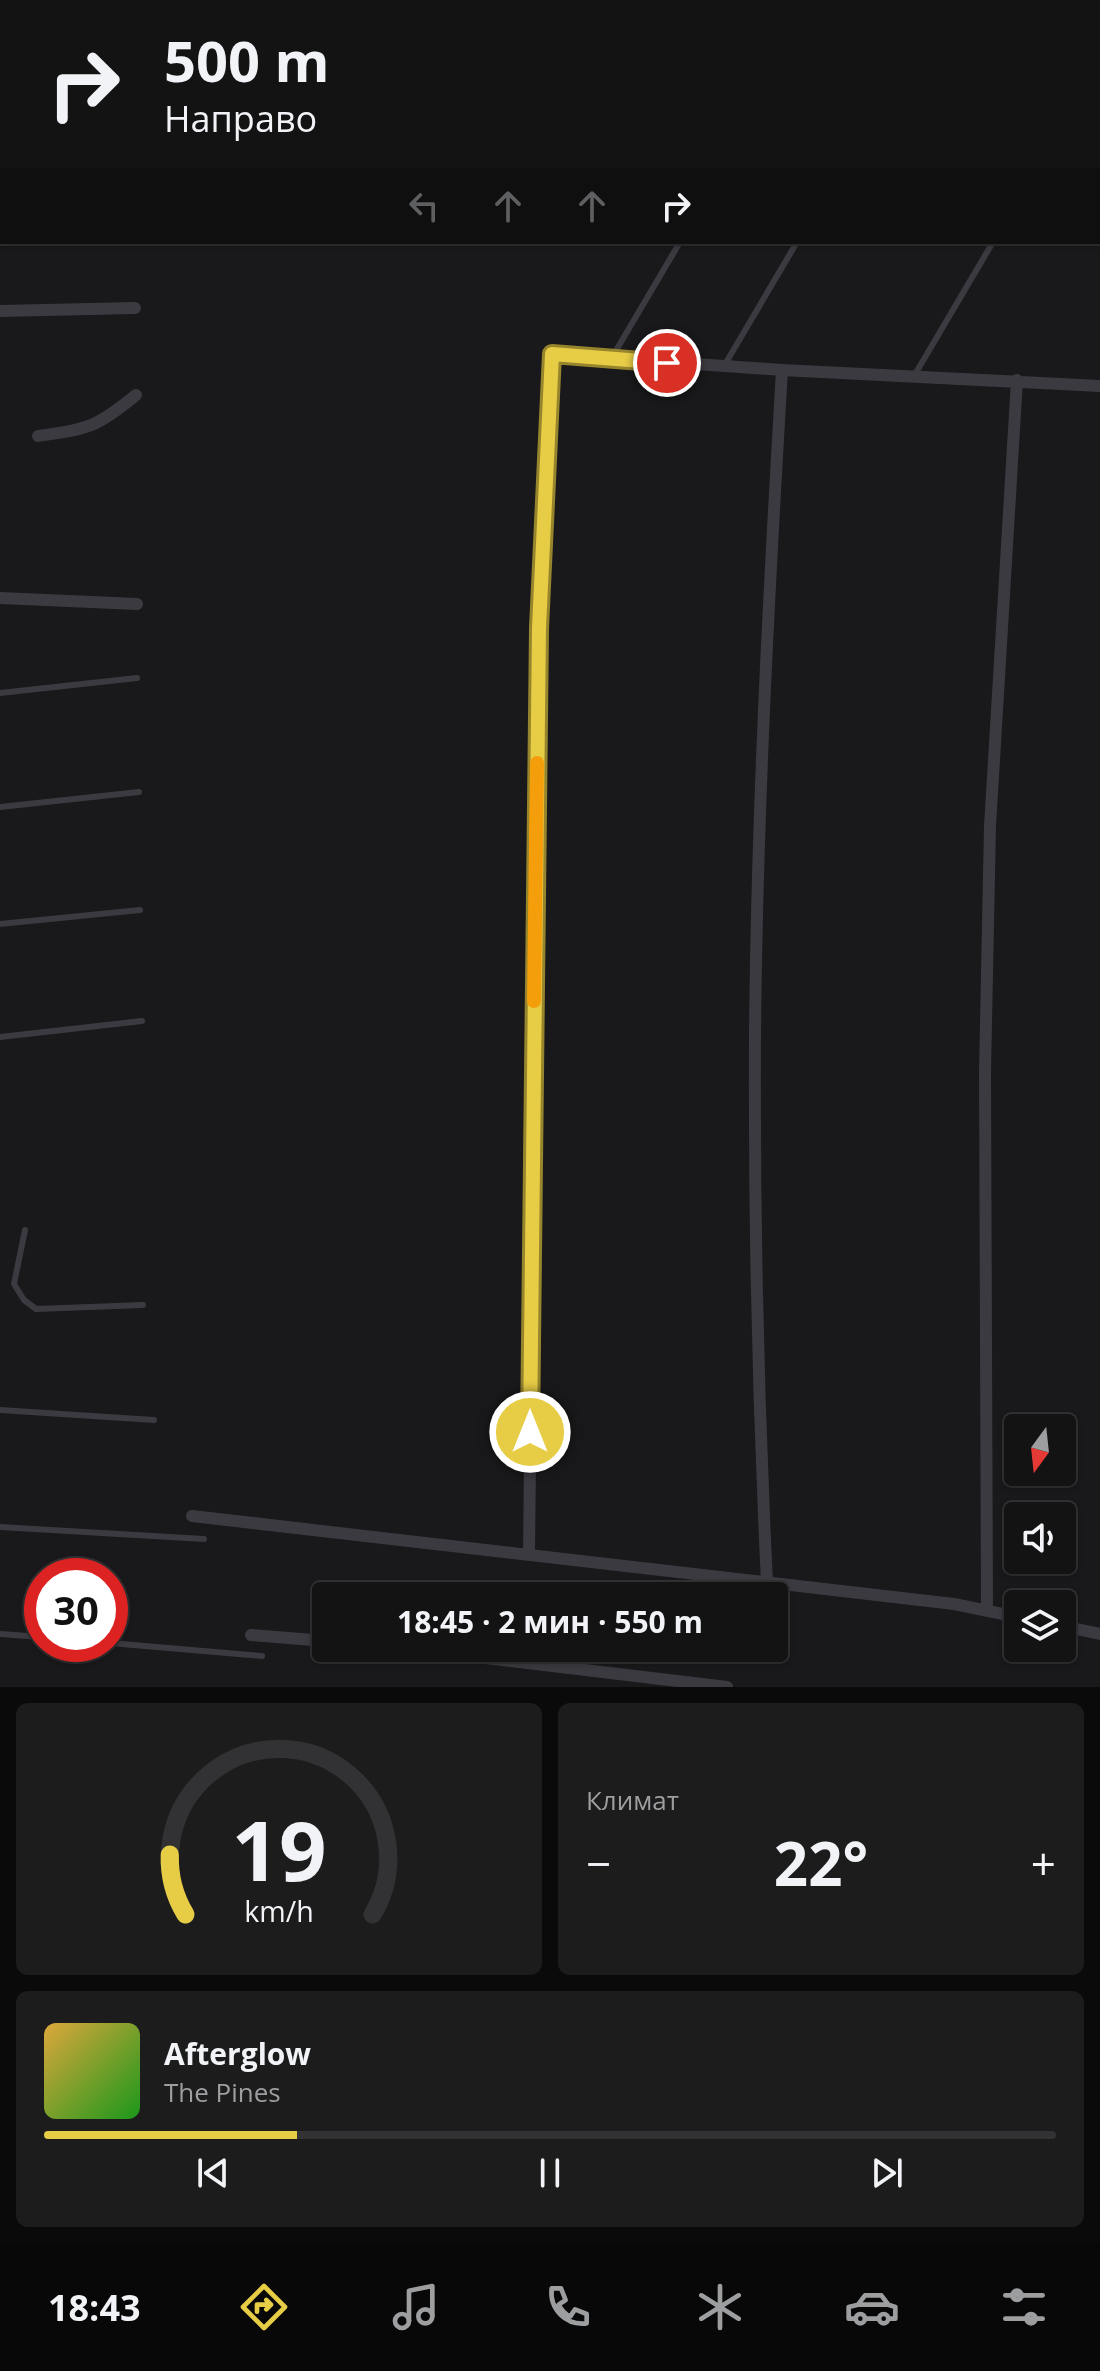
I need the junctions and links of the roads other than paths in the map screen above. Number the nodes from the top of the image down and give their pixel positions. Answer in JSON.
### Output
{"nodes":[{"id":1,"x":679,"y":244,"type":"edge"},
{"id":2,"x":796,"y":244,"type":"edge"},
{"id":3,"x":992,"y":244,"type":"edge"},
{"id":4,"x":135,"y":308,"type":"dead end"},
{"id":5,"x":0,"y":311,"type":"edge"},
{"id":6,"x":611,"y":359,"type":"junction"},
{"id":7,"x":724,"y":366,"type":"junction"},
{"id":8,"x":782,"y":370,"type":"junction"},
{"id":9,"x":914,"y":376,"type":"junction"},
{"id":10,"x":1017,"y":380,"type":"junction"},
{"id":11,"x":1100,"y":386,"type":"edge"},
{"id":12,"x":136,"y":395,"type":"dead end"},
{"id":13,"x":38,"y":436,"type":"dead end"},
{"id":14,"x":0,"y":598,"type":"edge"},
{"id":15,"x":137,"y":604,"type":"dead end"},
{"id":16,"x":137,"y":678,"type":"dead end"},
{"id":17,"x":0,"y":693,"type":"edge"},
{"id":18,"x":139,"y":792,"type":"dead end"},
{"id":19,"x":0,"y":807,"type":"edge"},
{"id":20,"x":140,"y":910,"type":"dead end"},
{"id":21,"x":0,"y":924,"type":"edge"},
{"id":22,"x":142,"y":1021,"type":"dead end"},
{"id":23,"x":0,"y":1037,"type":"edge"},
{"id":24,"x":25,"y":1230,"type":"dead end"},
{"id":25,"x":143,"y":1305,"type":"dead end"},
{"id":26,"x":0,"y":1410,"type":"edge"},
{"id":27,"x":154,"y":1420,"type":"dead end"},
{"id":28,"x":192,"y":1516,"type":"dead end"},
{"id":29,"x":0,"y":1527,"type":"edge"},
{"id":30,"x":204,"y":1539,"type":"dead end"},
{"id":31,"x":529,"y":1553,"type":"junction"},
{"id":32,"x":767,"y":1582,"type":"joint"},
{"id":33,"x":788,"y":1584,"type":"edge"},
{"id":34,"x":987,"y":1611,"type":"junction"},
{"id":35,"x":1004,"y":1614,"type":"edge"},
{"id":36,"x":1076,"y":1629,"type":"edge"},
{"id":37,"x":0,"y":1634,"type":"edge"},
{"id":38,"x":1100,"y":1634,"type":"edge"},
{"id":39,"x":251,"y":1635,"type":"dead end"},
{"id":40,"x":24,"y":1636,"type":"edge"},
{"id":41,"x":312,"y":1640,"type":"edge"},
{"id":42,"x":128,"y":1645,"type":"edge"},
{"id":43,"x":262,"y":1656,"type":"dead end"},
{"id":44,"x":519,"y":1662,"type":"edge"},
{"id":45,"x":727,"y":1687,"type":"edge"}],
"edges":[{"from":1,"to":6,"type":"lane"},
{"from":2,"to":7,"type":"lane"},
{"from":3,"to":9,"type":"lane"},
{"from":4,"to":5,"type":"street"},
{"from":6,"to":7,"type":"street"},
{"from":6,"to":31,"type":"street"},
{"from":7,"to":8,"type":"street"},
{"from":8,"to":9,"type":"street"},
{"from":8,"to":32,"type":"street"},
{"from":9,"to":10,"type":"street"},
{"from":10,"to":11,"type":"street"},
{"from":10,"to":34,"type":"street"},
{"from":12,"to":13,"type":"street"},
{"from":14,"to":15,"type":"street"},
{"from":16,"to":17,"type":"lane"},
{"from":18,"to":19,"type":"lane"},
{"from":20,"to":21,"type":"lane"},
{"from":22,"to":23,"type":"lane"},
{"from":24,"to":25,"type":"lane"},
{"from":26,"to":27,"type":"lane"},
{"from":28,"to":31,"type":"street"},
{"from":29,"to":30,"type":"lane"},
{"from":31,"to":32,"type":"street"},
{"from":33,"to":34,"type":"street"},
{"from":34,"to":35,"type":"street"},
{"from":36,"to":38,"type":"street"},
{"from":37,"to":40,"type":"lane"},
{"from":39,"to":41,"type":"street"},
{"from":42,"to":43,"type":"lane"},
{"from":44,"to":45,"type":"street"}]}
